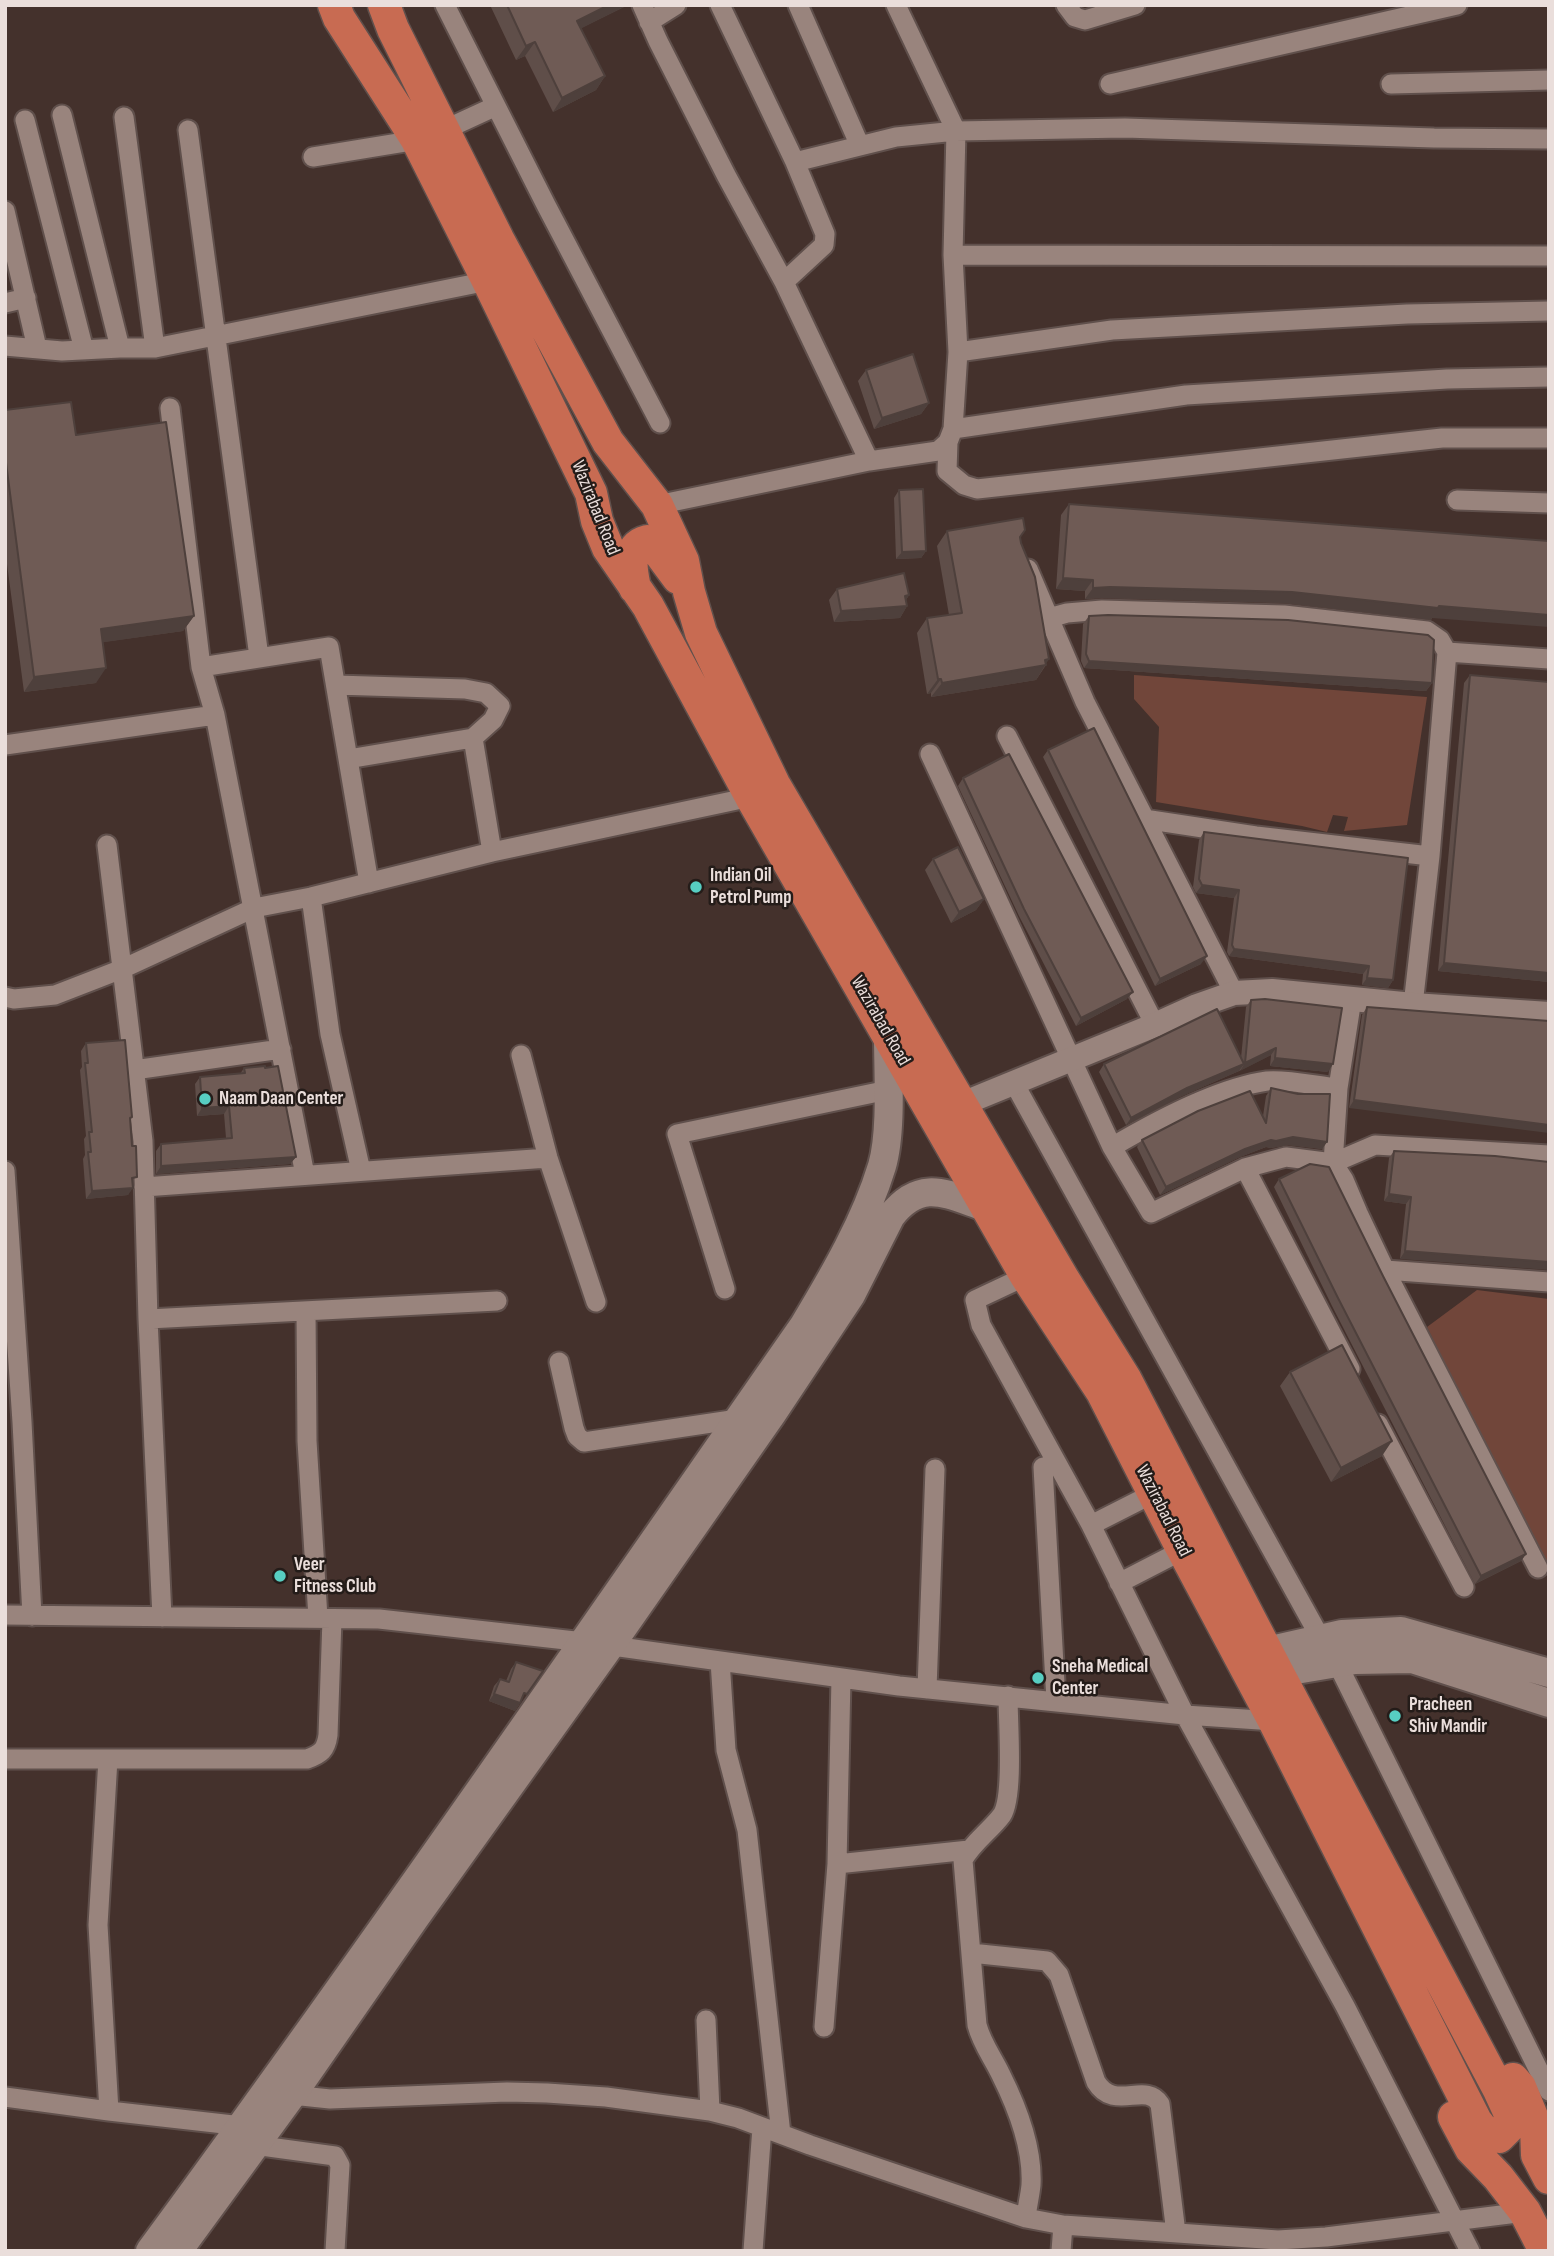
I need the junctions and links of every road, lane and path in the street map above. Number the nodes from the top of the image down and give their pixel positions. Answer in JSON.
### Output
{"nodes":[{"id":1,"x":334,"y":5,"type":"edge"},
{"id":2,"x":349,"y":5,"type":"edge"},
{"id":3,"x":372,"y":5,"type":"edge"},
{"id":4,"x":384,"y":5,"type":"edge"},
{"id":5,"x":445,"y":5,"type":"edge"},
{"id":6,"x":676,"y":5,"type":"edge"},
{"id":7,"x":720,"y":5,"type":"edge"},
{"id":8,"x":798,"y":5,"type":"edge"},
{"id":9,"x":896,"y":5,"type":"edge"},
{"id":10,"x":1066,"y":5,"type":"edge"},
{"id":11,"x":1135,"y":5,"type":"edge"},
{"id":12,"x":1457,"y":5,"type":"edge"},
{"id":13,"x":645,"y":14,"type":"edge"},
{"id":14,"x":1549,"y":80,"type":"edge"},
{"id":15,"x":1110,"y":84,"type":"dead end"},
{"id":16,"x":1391,"y":84,"type":"dead end"},
{"id":17,"x":496,"y":106,"type":"junction"},
{"id":18,"x":62,"y":115,"type":"dead end"},
{"id":19,"x":124,"y":117,"type":"dead end"},
{"id":20,"x":25,"y":120,"type":"dead end"},
{"id":21,"x":188,"y":131,"type":"dead end"},
{"id":22,"x":956,"y":131,"type":"junction"},
{"id":23,"x":431,"y":135,"type":"junction"},
{"id":24,"x":1549,"y":139,"type":"edge"},
{"id":25,"x":860,"y":146,"type":"junction"},
{"id":26,"x":313,"y":157,"type":"dead end"},
{"id":27,"x":795,"y":162,"type":"junction"},
{"id":28,"x":5,"y":211,"type":"edge"},
{"id":29,"x":10,"y":252,"type":"edge"},
{"id":30,"x":953,"y":255,"type":"junction"},
{"id":31,"x":1549,"y":256,"type":"edge"},
{"id":32,"x":488,"y":281,"type":"junction"},
{"id":33,"x":784,"y":282,"type":"junction"},
{"id":34,"x":26,"y":298,"type":"junction"},
{"id":35,"x":5,"y":303,"type":"edge"},
{"id":36,"x":1549,"y":311,"type":"edge"},
{"id":37,"x":215,"y":336,"type":"junction"},
{"id":38,"x":5,"y":346,"type":"edge"},
{"id":39,"x":37,"y":348,"type":"junction"},
{"id":40,"x":120,"y":348,"type":"junction"},
{"id":41,"x":155,"y":348,"type":"junction"},
{"id":42,"x":84,"y":350,"type":"junction"},
{"id":43,"x":958,"y":352,"type":"junction"},
{"id":44,"x":1549,"y":377,"type":"edge"},
{"id":45,"x":170,"y":408,"type":"dead end"},
{"id":46,"x":660,"y":423,"type":"dead end"},
{"id":47,"x":951,"y":435,"type":"junction"},
{"id":48,"x":1549,"y":438,"type":"edge"},
{"id":49,"x":869,"y":461,"type":"junction"},
{"id":50,"x":1457,"y":500,"type":"dead end"},
{"id":51,"x":1549,"y":503,"type":"edge"},
{"id":52,"x":657,"y":505,"type":"junction"},
{"id":53,"x":1022,"y":554,"type":"edge"},
{"id":54,"x":635,"y":589,"type":"junction"},
{"id":55,"x":689,"y":592,"type":"junction"},
{"id":56,"x":1049,"y":618,"type":"junction"},
{"id":57,"x":1447,"y":652,"type":"junction"},
{"id":58,"x":259,"y":657,"type":"junction"},
{"id":59,"x":1549,"y":659,"type":"edge"},
{"id":60,"x":201,"y":667,"type":"junction"},
{"id":61,"x":335,"y":685,"type":"junction"},
{"id":62,"x":215,"y":715,"type":"junction"},
{"id":63,"x":1007,"y":736,"type":"dead end"},
{"id":64,"x":473,"y":738,"type":"junction"},
{"id":65,"x":5,"y":745,"type":"edge"},
{"id":66,"x":930,"y":754,"type":"dead end"},
{"id":67,"x":348,"y":759,"type":"junction"},
{"id":68,"x":751,"y":797,"type":"junction"},
{"id":69,"x":1144,"y":819,"type":"junction"},
{"id":70,"x":107,"y":845,"type":"dead end"},
{"id":71,"x":492,"y":852,"type":"junction"},
{"id":72,"x":1430,"y":856,"type":"junction"},
{"id":73,"x":369,"y":883,"type":"junction"},
{"id":74,"x":311,"y":897,"type":"junction"},
{"id":75,"x":254,"y":908,"type":"junction"},
{"id":76,"x":122,"y":969,"type":"junction"},
{"id":77,"x":1234,"y":993,"type":"junction"},
{"id":78,"x":5,"y":997,"type":"edge"},
{"id":79,"x":1352,"y":999,"type":"junction"},
{"id":80,"x":1413,"y":1005,"type":"junction"},
{"id":81,"x":1549,"y":1014,"type":"edge"},
{"id":82,"x":1155,"y":1026,"type":"junction"},
{"id":83,"x":888,"y":1036,"type":"junction"},
{"id":84,"x":281,"y":1049,"type":"junction"},
{"id":85,"x":521,"y":1055,"type":"dead end"},
{"id":86,"x":1071,"y":1060,"type":"junction"},
{"id":87,"x":134,"y":1070,"type":"junction"},
{"id":88,"x":1014,"y":1083,"type":"junction"},
{"id":89,"x":1338,"y":1088,"type":"junction"},
{"id":90,"x":888,"y":1090,"type":"junction"},
{"id":91,"x":962,"y":1104,"type":"junction"},
{"id":92,"x":1112,"y":1147,"type":"junction"},
{"id":93,"x":1549,"y":1155,"type":"edge"},
{"id":94,"x":548,"y":1158,"type":"junction"},
{"id":95,"x":1333,"y":1163,"type":"junction"},
{"id":96,"x":1245,"y":1168,"type":"junction"},
{"id":97,"x":5,"y":1171,"type":"edge"},
{"id":98,"x":361,"y":1171,"type":"junction"},
{"id":99,"x":305,"y":1175,"type":"junction"},
{"id":100,"x":6,"y":1180,"type":"edge"},
{"id":101,"x":144,"y":1187,"type":"junction"},
{"id":102,"x":985,"y":1207,"type":"junction"},
{"id":103,"x":1385,"y":1270,"type":"junction"},
{"id":104,"x":1026,"y":1276,"type":"junction"},
{"id":105,"x":1549,"y":1282,"type":"edge"},
{"id":106,"x":725,"y":1289,"type":"dead end"},
{"id":107,"x":497,"y":1301,"type":"dead end"},
{"id":108,"x":596,"y":1302,"type":"dead end"},
{"id":109,"x":306,"y":1311,"type":"junction"},
{"id":110,"x":148,"y":1320,"type":"junction"},
{"id":111,"x":559,"y":1362,"type":"dead end"},
{"id":112,"x":738,"y":1419,"type":"junction"},
{"id":113,"x":14,"y":1422,"type":"edge"},
{"id":114,"x":1043,"y":1467,"type":"dead end"},
{"id":115,"x":935,"y":1469,"type":"dead end"},
{"id":116,"x":1154,"y":1493,"type":"junction"},
{"id":117,"x":1091,"y":1525,"type":"junction"},
{"id":118,"x":1182,"y":1550,"type":"junction"},
{"id":119,"x":1538,"y":1568,"type":"dead end"},
{"id":120,"x":1119,"y":1583,"type":"junction"},
{"id":121,"x":1464,"y":1587,"type":"dead end"},
{"id":122,"x":5,"y":1615,"type":"edge"},
{"id":123,"x":32,"y":1616,"type":"junction"},
{"id":124,"x":162,"y":1617,"type":"junction"},
{"id":125,"x":325,"y":1618,"type":"junction"},
{"id":126,"x":1321,"y":1639,"type":"junction"},
{"id":127,"x":597,"y":1644,"type":"junction"},
{"id":128,"x":720,"y":1661,"type":"junction"},
{"id":129,"x":1273,"y":1662,"type":"junction"},
{"id":130,"x":1337,"y":1663,"type":"junction"},
{"id":131,"x":1549,"y":1673,"type":"edge"},
{"id":132,"x":841,"y":1678,"type":"junction"},
{"id":133,"x":927,"y":1689,"type":"junction"},
{"id":134,"x":1007,"y":1696,"type":"junction"},
{"id":135,"x":1056,"y":1701,"type":"junction"},
{"id":136,"x":1549,"y":1703,"type":"edge"},
{"id":137,"x":1185,"y":1715,"type":"junction"},
{"id":138,"x":1274,"y":1721,"type":"junction"},
{"id":139,"x":5,"y":1759,"type":"edge"},
{"id":140,"x":108,"y":1759,"type":"junction"},
{"id":141,"x":969,"y":1850,"type":"junction"},
{"id":142,"x":837,"y":1864,"type":"junction"},
{"id":143,"x":971,"y":1953,"type":"junction"},
{"id":144,"x":1460,"y":2017,"type":"junction"},
{"id":145,"x":706,"y":2020,"type":"dead end"},
{"id":146,"x":824,"y":2027,"type":"dead end"},
{"id":147,"x":1433,"y":2035,"type":"junction"},
{"id":148,"x":283,"y":2088,"type":"junction"},
{"id":149,"x":1549,"y":2091,"type":"edge"},
{"id":150,"x":5,"y":2097,"type":"edge"},
{"id":151,"x":109,"y":2111,"type":"junction"},
{"id":152,"x":710,"y":2111,"type":"junction"},
{"id":153,"x":253,"y":2129,"type":"junction"},
{"id":154,"x":771,"y":2130,"type":"junction"},
{"id":155,"x":1543,"y":2132,"type":"edge"},
{"id":156,"x":1549,"y":2178,"type":"edge"},
{"id":157,"x":1525,"y":2212,"type":"junction"},
{"id":158,"x":1026,"y":2218,"type":"junction"},
{"id":159,"x":1453,"y":2221,"type":"junction"},
{"id":160,"x":1063,"y":2225,"type":"junction"},
{"id":161,"x":1176,"y":2233,"type":"junction"},
{"id":162,"x":1278,"y":2245,"type":"edge"},
{"id":163,"x":150,"y":2251,"type":"edge"},
{"id":164,"x":178,"y":2251,"type":"edge"},
{"id":165,"x":335,"y":2251,"type":"edge"},
{"id":166,"x":752,"y":2251,"type":"edge"},
{"id":167,"x":1061,"y":2251,"type":"edge"},
{"id":168,"x":1469,"y":2251,"type":"edge"},
{"id":169,"x":1545,"y":2251,"type":"edge"}],
"edges":[{"from":1,"to":23,"type":"highway","name":"Wazirabad Road"},
{"from":2,"to":3,"type":"highway"},
{"from":4,"to":23,"type":"highway","name":"Wazirabad Road"},
{"from":5,"to":17,"type":"street"},
{"from":6,"to":13,"type":"street"},
{"from":7,"to":27,"type":"street"},
{"from":8,"to":25,"type":"street"},
{"from":9,"to":22,"type":"street"},
{"from":10,"to":11,"type":"street"},
{"from":12,"to":15,"type":"street"},
{"from":13,"to":33,"type":"street"},
{"from":14,"to":16,"type":"street"},
{"from":17,"to":23,"type":"street"},
{"from":17,"to":46,"type":"street"},
{"from":18,"to":40,"type":"street"},
{"from":19,"to":41,"type":"street"},
{"from":20,"to":42,"type":"street"},
{"from":21,"to":37,"type":"street"},
{"from":22,"to":24,"type":"street"},
{"from":22,"to":25,"type":"street"},
{"from":22,"to":30,"type":"street"},
{"from":23,"to":26,"type":"street"},
{"from":23,"to":32,"type":"highway","name":"Wazirabad Road"},
{"from":23,"to":52,"type":"highway","name":"Wazirabad Road"},
{"from":25,"to":27,"type":"street"},
{"from":27,"to":33,"type":"street"},
{"from":28,"to":29,"type":"street"},
{"from":29,"to":34,"type":"street"},
{"from":30,"to":31,"type":"street"},
{"from":30,"to":43,"type":"street"},
{"from":32,"to":37,"type":"street"},
{"from":32,"to":54,"type":"highway","name":"Wazirabad Road"},
{"from":33,"to":49,"type":"street"},
{"from":34,"to":35,"type":"street"},
{"from":34,"to":39,"type":"street"},
{"from":36,"to":43,"type":"street"},
{"from":37,"to":41,"type":"street"},
{"from":37,"to":58,"type":"street"},
{"from":38,"to":39,"type":"street"},
{"from":39,"to":42,"type":"street"},
{"from":40,"to":41,"type":"street"},
{"from":40,"to":42,"type":"street"},
{"from":43,"to":47,"type":"street"},
{"from":44,"to":47,"type":"street"},
{"from":45,"to":60,"type":"street"},
{"from":47,"to":48,"type":"street"},
{"from":47,"to":49,"type":"street"},
{"from":49,"to":52,"type":"street"},
{"from":50,"to":51,"type":"street"},
{"from":52,"to":55,"type":"highway","name":"Wazirabad Road"},
{"from":53,"to":56,"type":"street"},
{"from":54,"to":55,"type":"highway"},
{"from":54,"to":68,"type":"highway","name":"Wazirabad Road"},
{"from":55,"to":91,"type":"highway","name":"Wazirabad Road"},
{"from":56,"to":57,"type":"street"},
{"from":56,"to":69,"type":"street"},
{"from":57,"to":59,"type":"street"},
{"from":57,"to":72,"type":"street"},
{"from":58,"to":60,"type":"street"},
{"from":58,"to":61,"type":"street"},
{"from":60,"to":62,"type":"street"},
{"from":61,"to":64,"type":"street"},
{"from":61,"to":67,"type":"street"},
{"from":62,"to":65,"type":"street"},
{"from":62,"to":75,"type":"street"},
{"from":63,"to":82,"type":"street"},
{"from":64,"to":67,"type":"street"},
{"from":64,"to":71,"type":"street"},
{"from":66,"to":86,"type":"street"},
{"from":67,"to":73,"type":"street"},
{"from":68,"to":71,"type":"street"},
{"from":68,"to":83,"type":"highway","name":"Wazirabad Road"},
{"from":69,"to":72,"type":"street"},
{"from":69,"to":77,"type":"street"},
{"from":70,"to":76,"type":"street"},
{"from":71,"to":73,"type":"street"},
{"from":72,"to":80,"type":"street"},
{"from":73,"to":74,"type":"street"},
{"from":74,"to":75,"type":"street"},
{"from":74,"to":98,"type":"street"},
{"from":75,"to":76,"type":"street"},
{"from":75,"to":84,"type":"street"},
{"from":76,"to":78,"type":"street"},
{"from":76,"to":87,"type":"street"},
{"from":77,"to":79,"type":"street"},
{"from":77,"to":82,"type":"street"},
{"from":79,"to":80,"type":"street"},
{"from":79,"to":89,"type":"street"},
{"from":80,"to":81,"type":"street"},
{"from":82,"to":86,"type":"street"},
{"from":83,"to":90,"type":"main road"},
{"from":83,"to":102,"type":"highway","name":"Wazirabad Road"},
{"from":84,"to":87,"type":"street"},
{"from":84,"to":99,"type":"street"},
{"from":85,"to":94,"type":"street"},
{"from":86,"to":88,"type":"street"},
{"from":86,"to":92,"type":"street"},
{"from":87,"to":101,"type":"street"},
{"from":88,"to":91,"type":"street"},
{"from":88,"to":126,"type":"street"},
{"from":89,"to":92,"type":"street"},
{"from":89,"to":95,"type":"street"},
{"from":90,"to":106,"type":"street"},
{"from":90,"to":112,"type":"main road"},
{"from":91,"to":129,"type":"highway","name":"Wazirabad Road"},
{"from":92,"to":96,"type":"street"},
{"from":93,"to":95,"type":"street"},
{"from":94,"to":98,"type":"street"},
{"from":94,"to":108,"type":"street"},
{"from":95,"to":96,"type":"street"},
{"from":95,"to":103,"type":"street"},
{"from":96,"to":121,"type":"street"},
{"from":97,"to":100,"type":"street"},
{"from":98,"to":99,"type":"street"},
{"from":99,"to":101,"type":"street"},
{"from":100,"to":113,"type":"street"},
{"from":101,"to":110,"type":"street"},
{"from":102,"to":104,"type":"highway","name":"Wazirabad Road"},
{"from":102,"to":127,"type":"main road"},
{"from":103,"to":105,"type":"street"},
{"from":103,"to":119,"type":"street"},
{"from":104,"to":116,"type":"highway","name":"Wazirabad Road"},
{"from":104,"to":117,"type":"street"},
{"from":107,"to":109,"type":"street"},
{"from":109,"to":110,"type":"street"},
{"from":109,"to":125,"type":"street"},
{"from":110,"to":124,"type":"street"},
{"from":111,"to":112,"type":"street"},
{"from":112,"to":127,"type":"main road"},
{"from":113,"to":123,"type":"street"},
{"from":114,"to":135,"type":"street"},
{"from":115,"to":133,"type":"street"},
{"from":116,"to":117,"type":"street"},
{"from":116,"to":118,"type":"highway","name":"Wazirabad Road"},
{"from":117,"to":120,"type":"street"},
{"from":118,"to":120,"type":"street"},
{"from":118,"to":138,"type":"highway","name":"Wazirabad Road"},
{"from":120,"to":137,"type":"street"},
{"from":122,"to":123,"type":"street"},
{"from":123,"to":124,"type":"street"},
{"from":124,"to":125,"type":"street"},
{"from":125,"to":127,"type":"street"},
{"from":125,"to":140,"type":"street"},
{"from":126,"to":129,"type":"main road"},
{"from":126,"to":130,"type":"street"},
{"from":126,"to":131,"type":"main road"},
{"from":127,"to":128,"type":"street"},
{"from":127,"to":148,"type":"main road"},
{"from":128,"to":132,"type":"street"},
{"from":128,"to":154,"type":"street"},
{"from":129,"to":130,"type":"main road"},
{"from":129,"to":144,"type":"highway","name":"Wazirabad Road"},
{"from":130,"to":136,"type":"main road"},
{"from":130,"to":149,"type":"street"},
{"from":132,"to":133,"type":"street"},
{"from":132,"to":142,"type":"street"},
{"from":133,"to":134,"type":"street"},
{"from":134,"to":135,"type":"street"},
{"from":134,"to":141,"type":"street"},
{"from":135,"to":137,"type":"street"},
{"from":137,"to":138,"type":"street"},
{"from":137,"to":159,"type":"street"},
{"from":138,"to":147,"type":"highway","name":"Wazirabad Road"},
{"from":139,"to":140,"type":"street"},
{"from":140,"to":151,"type":"street"},
{"from":141,"to":142,"type":"street"},
{"from":141,"to":143,"type":"street"},
{"from":142,"to":146,"type":"street"},
{"from":143,"to":158,"type":"street"},
{"from":143,"to":161,"type":"street"},
{"from":144,"to":147,"type":"highway","name":"Wazirabad Road"},
{"from":144,"to":155,"type":"highway","name":"Wazirabad Road"},
{"from":145,"to":152,"type":"street"},
{"from":147,"to":157,"type":"highway","name":"Wazirabad Road"},
{"from":148,"to":152,"type":"street"},
{"from":148,"to":153,"type":"main road"},
{"from":150,"to":151,"type":"street"},
{"from":151,"to":153,"type":"street"},
{"from":152,"to":154,"type":"street"},
{"from":153,"to":163,"type":"main road"},
{"from":153,"to":164,"type":"main road"},
{"from":153,"to":165,"type":"street"},
{"from":154,"to":158,"type":"street"},
{"from":154,"to":166,"type":"street"},
{"from":155,"to":156,"type":"highway","name":"Wazirabad Road"},
{"from":157,"to":159,"type":"street"},
{"from":157,"to":169,"type":"highway","name":"Wazirabad Road"},
{"from":158,"to":160,"type":"street"},
{"from":159,"to":162,"type":"street"},
{"from":159,"to":168,"type":"street"},
{"from":160,"to":161,"type":"street"},
{"from":160,"to":167,"type":"street"},
{"from":161,"to":162,"type":"street"}]}
